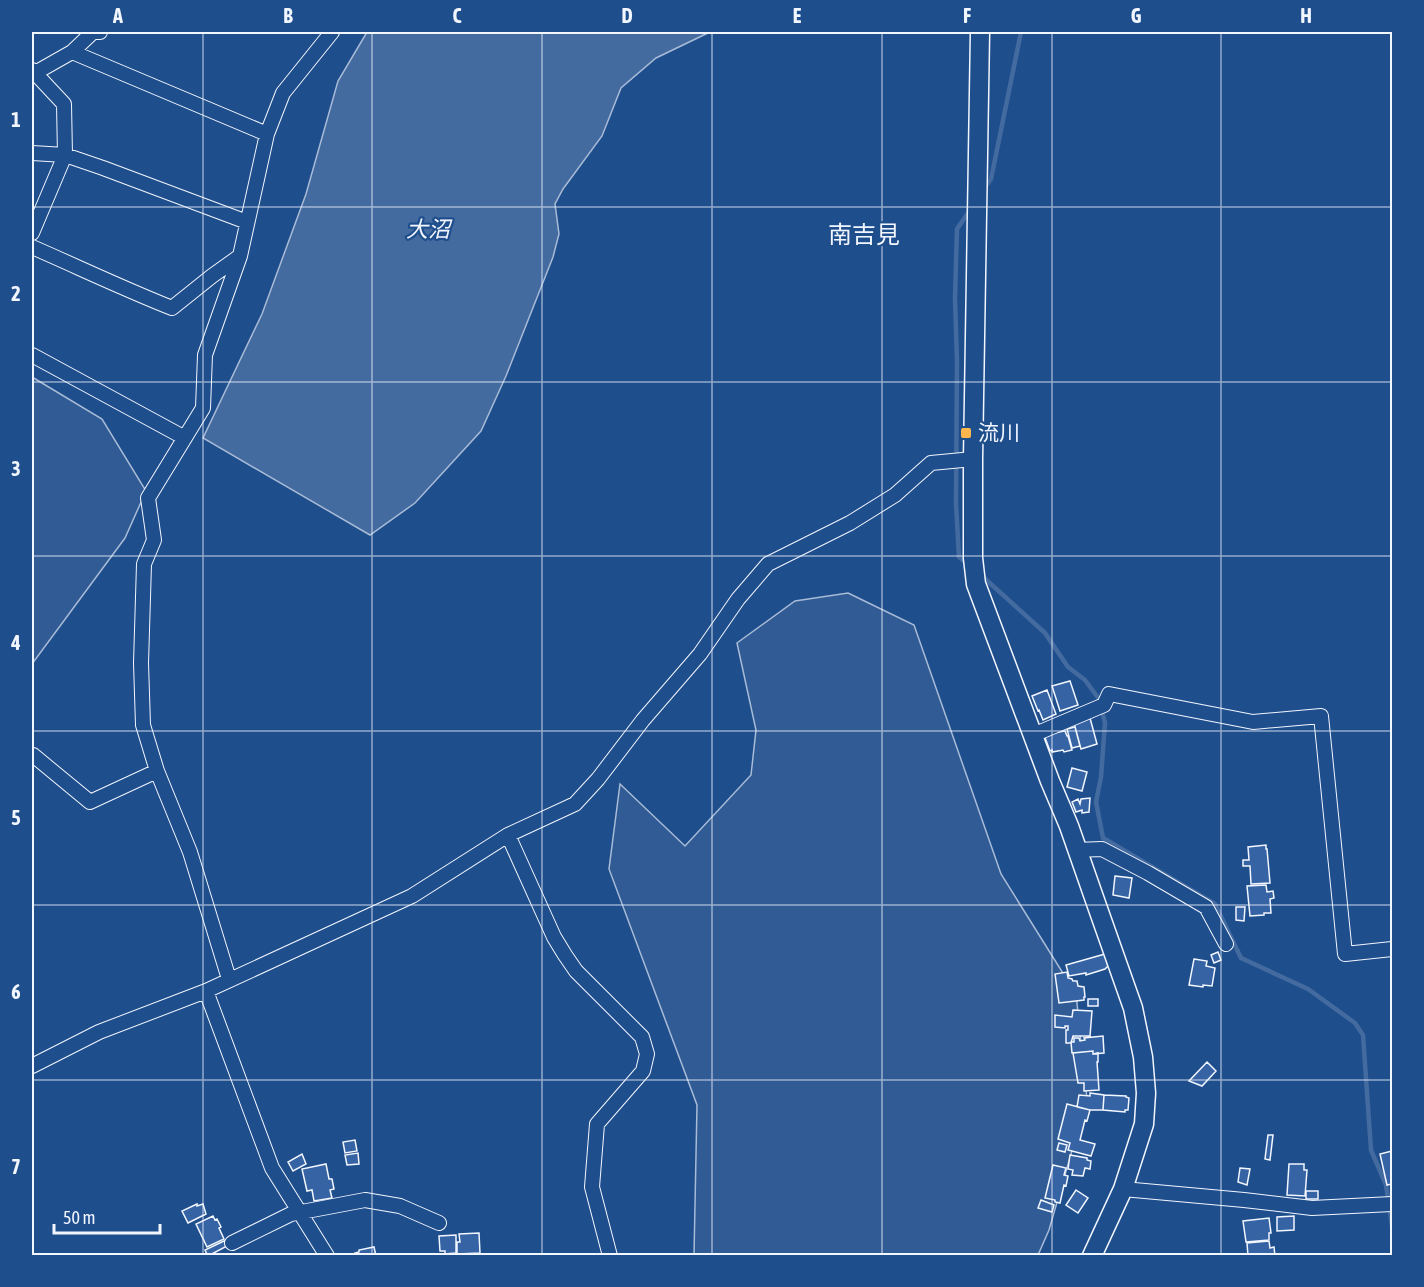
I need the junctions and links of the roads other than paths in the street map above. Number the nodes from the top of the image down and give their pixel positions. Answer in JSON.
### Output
{"nodes":[{"id":1,"x":100,"y":32,"type":"edge"},
{"id":2,"x":332,"y":32,"type":"edge"},
{"id":3,"x":980,"y":32,"type":"edge"},
{"id":4,"x":72,"y":52,"type":"junction"},
{"id":5,"x":33,"y":71,"type":"edge"},
{"id":6,"x":267,"y":134,"type":"junction"},
{"id":7,"x":32,"y":153,"type":"edge"},
{"id":8,"x":65,"y":155,"type":"junction"},
{"id":9,"x":247,"y":222,"type":"junction"},
{"id":10,"x":32,"y":232,"type":"edge"},
{"id":11,"x":32,"y":247,"type":"edge"},
{"id":12,"x":240,"y":256,"type":"junction"},
{"id":13,"x":32,"y":355,"type":"edge"},
{"id":14,"x":185,"y":438,"type":"junction"},
{"id":15,"x":973,"y":459,"type":"junction"},
{"id":16,"x":1033,"y":735,"type":"junction"},
{"id":17,"x":32,"y":757,"type":"edge"},
{"id":18,"x":157,"y":771,"type":"junction"},
{"id":19,"x":508,"y":836,"type":"junction"},
{"id":20,"x":1076,"y":850,"type":"junction"},
{"id":21,"x":1226,"y":944,"type":"dead end"},
{"id":22,"x":1392,"y":949,"type":"edge"},
{"id":23,"x":229,"y":979,"type":"junction"},
{"id":24,"x":206,"y":991,"type":"junction"},
{"id":25,"x":32,"y":1065,"type":"edge"},
{"id":26,"x":1123,"y":1190,"type":"junction"},
{"id":27,"x":1392,"y":1204,"type":"edge"},
{"id":28,"x":300,"y":1212,"type":"junction"},
{"id":29,"x":439,"y":1223,"type":"dead end"},
{"id":30,"x":232,"y":1243,"type":"dead end"},
{"id":31,"x":327,"y":1256,"type":"edge"},
{"id":32,"x":609,"y":1256,"type":"edge"},
{"id":33,"x":1092,"y":1256,"type":"edge"}],
"edges":[{"from":1,"to":4,"type":"street"},
{"from":2,"to":6,"type":"street"},
{"from":3,"to":15,"type":"street"},
{"from":4,"to":5,"type":"street"},
{"from":4,"to":6,"type":"street"},
{"from":5,"to":8,"type":"street"},
{"from":6,"to":9,"type":"street"},
{"from":7,"to":8,"type":"street"},
{"from":8,"to":9,"type":"street"},
{"from":8,"to":10,"type":"street"},
{"from":9,"to":12,"type":"street"},
{"from":11,"to":12,"type":"street"},
{"from":12,"to":14,"type":"street"},
{"from":13,"to":14,"type":"street"},
{"from":14,"to":18,"type":"street"},
{"from":15,"to":16,"type":"street"},
{"from":15,"to":19,"type":"street"},
{"from":16,"to":20,"type":"street"},
{"from":16,"to":22,"type":"street"},
{"from":17,"to":18,"type":"street"},
{"from":18,"to":23,"type":"street"},
{"from":19,"to":23,"type":"street"},
{"from":19,"to":32,"type":"street"},
{"from":20,"to":21,"type":"street"},
{"from":20,"to":26,"type":"street"},
{"from":23,"to":24,"type":"street"},
{"from":24,"to":25,"type":"street"},
{"from":24,"to":28,"type":"street"},
{"from":26,"to":27,"type":"street"},
{"from":26,"to":33,"type":"street"},
{"from":28,"to":29,"type":"street"},
{"from":28,"to":30,"type":"street"},
{"from":28,"to":31,"type":"street"}]}
